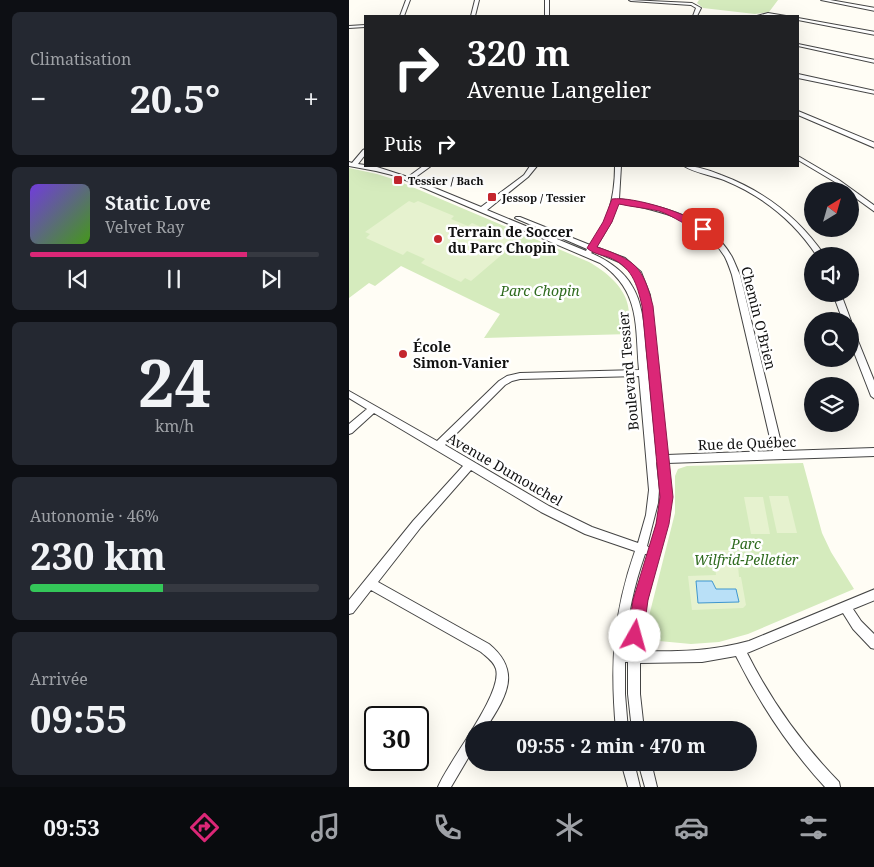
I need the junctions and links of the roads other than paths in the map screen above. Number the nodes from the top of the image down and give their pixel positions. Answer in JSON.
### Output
{"nodes":[{"id":1,"x":408,"y":0,"type":"edge"},
{"id":2,"x":477,"y":0,"type":"edge"},
{"id":3,"x":547,"y":0,"type":"edge"},
{"id":4,"x":631,"y":0,"type":"edge"},
{"id":5,"x":823,"y":0,"type":"edge"},
{"id":6,"x":834,"y":1,"type":"edge"},
{"id":7,"x":874,"y":10,"type":"edge"},
{"id":8,"x":402,"y":15,"type":"edge"},
{"id":9,"x":473,"y":15,"type":"edge"},
{"id":10,"x":547,"y":15,"type":"edge"},
{"id":11,"x":696,"y":15,"type":"edge"},
{"id":12,"x":799,"y":19,"type":"edge"},
{"id":13,"x":364,"y":26,"type":"edge"},
{"id":14,"x":349,"y":27,"type":"edge"},
{"id":15,"x":874,"y":34,"type":"edge"},
{"id":16,"x":799,"y":45,"type":"edge"},
{"id":17,"x":874,"y":62,"type":"edge"},
{"id":18,"x":799,"y":76,"type":"edge"},
{"id":19,"x":874,"y":93,"type":"edge"},
{"id":20,"x":799,"y":113,"type":"edge"},
{"id":21,"x":874,"y":146,"type":"edge"},
{"id":22,"x":364,"y":152,"type":"edge"},
{"id":23,"x":799,"y":159,"type":"edge"},
{"id":24,"x":352,"y":162,"type":"edge"},
{"id":25,"x":372,"y":167,"type":"edge"},
{"id":26,"x":390,"y":167,"type":"edge"},
{"id":27,"x":427,"y":167,"type":"edge"},
{"id":28,"x":533,"y":167,"type":"edge"},
{"id":29,"x":618,"y":167,"type":"edge"},
{"id":30,"x":690,"y":167,"type":"edge"},
{"id":31,"x":412,"y":177,"type":"junction"},
{"id":32,"x":615,"y":201,"type":"junction"},
{"id":33,"x":485,"y":208,"type":"junction"},
{"id":34,"x":874,"y":210,"type":"edge"},
{"id":35,"x":814,"y":247,"type":"edge"},
{"id":36,"x":589,"y":251,"type":"junction"},
{"id":37,"x":859,"y":355,"type":"edge"},
{"id":38,"x":644,"y":373,"type":"junction"},
{"id":39,"x":349,"y":394,"type":"edge"},
{"id":40,"x":874,"y":396,"type":"edge"},
{"id":41,"x":373,"y":408,"type":"junction"},
{"id":42,"x":349,"y":430,"type":"edge"},
{"id":43,"x":438,"y":446,"type":"junction"},
{"id":44,"x":874,"y":452,"type":"edge"},
{"id":45,"x":779,"y":455,"type":"junction"},
{"id":46,"x":652,"y":459,"type":"junction"},
{"id":47,"x":663,"y":459,"type":"junction"},
{"id":48,"x":470,"y":465,"type":"junction"},
{"id":49,"x":641,"y":549,"type":"junction"},
{"id":50,"x":654,"y":552,"type":"junction"},
{"id":51,"x":370,"y":583,"type":"junction"},
{"id":52,"x":874,"y":594,"type":"edge"},
{"id":53,"x":845,"y":607,"type":"junction"},
{"id":54,"x":349,"y":609,"type":"edge"},
{"id":55,"x":874,"y":644,"type":"edge"},
{"id":56,"x":739,"y":650,"type":"junction"},
{"id":57,"x":619,"y":656,"type":"junction"},
{"id":58,"x":634,"y":656,"type":"junction"},
{"id":59,"x":483,"y":721,"type":"edge"},
{"id":60,"x":621,"y":721,"type":"edge"},
{"id":61,"x":637,"y":721,"type":"edge"},
{"id":62,"x":465,"y":751,"type":"edge"},
{"id":63,"x":629,"y":771,"type":"edge"},
{"id":64,"x":647,"y":771,"type":"edge"},
{"id":65,"x":443,"y":787,"type":"edge"},
{"id":66,"x":633,"y":787,"type":"edge"},
{"id":67,"x":651,"y":787,"type":"edge"},
{"id":68,"x":834,"y":787,"type":"edge"}],
"edges":[{"from":1,"to":8,"type":"street"},
{"from":2,"to":9,"type":"street"},
{"from":3,"to":10,"type":"street"},
{"from":4,"to":11,"type":"street"},
{"from":5,"to":6,"type":"street"},
{"from":6,"to":7,"type":"street"},
{"from":12,"to":15,"type":"street"},
{"from":13,"to":14,"type":"street"},
{"from":16,"to":17,"type":"street"},
{"from":18,"to":19,"type":"street"},
{"from":20,"to":21,"type":"street"},
{"from":22,"to":24,"type":"street"},
{"from":23,"to":34,"type":"street"},
{"from":25,"to":31,"type":"street","name":"Boulevard Tessier"},
{"from":26,"to":31,"type":"street","name":"Boulevard Tessier"},
{"from":27,"to":31,"type":"street"},
{"from":28,"to":33,"type":"street"},
{"from":29,"to":32,"type":"street"},
{"from":30,"to":35,"type":"street"},
{"from":31,"to":33,"type":"street","name":"Boulevard Tessier"},
{"from":32,"to":36,"type":"street"},
{"from":32,"to":45,"type":"street","name":"Chemin O'Brien"},
{"from":33,"to":36,"type":"street","name":"Boulevard Tessier"},
{"from":36,"to":38,"type":"street","name":"Boulevard Tessier"},
{"from":36,"to":47,"type":"street","name":"Boulevard Tessier"},
{"from":37,"to":40,"type":"street"},
{"from":38,"to":43,"type":"street"},
{"from":38,"to":46,"type":"street","name":"Boulevard Tessier"},
{"from":39,"to":41,"type":"street","name":"Avenue Dumouchel"},
{"from":41,"to":42,"type":"street"},
{"from":41,"to":43,"type":"street","name":"Avenue Dumouchel"},
{"from":43,"to":48,"type":"street","name":"Avenue Dumouchel"},
{"from":44,"to":45,"type":"street","name":"Rue de Québec"},
{"from":45,"to":47,"type":"street","name":"Rue de Québec"},
{"from":46,"to":47,"type":"street","name":"Rue de Québec"},
{"from":46,"to":49,"type":"street","name":"Boulevard Tessier"},
{"from":47,"to":50,"type":"street","name":"Boulevard Tessier"},
{"from":48,"to":49,"type":"street","name":"Avenue Dumouchel"},
{"from":48,"to":51,"type":"street"},
{"from":49,"to":50,"type":"street","name":"Avenue Dumouchel"},
{"from":49,"to":57,"type":"street","name":"Boulevard Tessier"},
{"from":50,"to":58,"type":"street","name":"Boulevard Tessier"},
{"from":51,"to":54,"type":"street"},
{"from":51,"to":59,"type":"street"},
{"from":52,"to":53,"type":"street"},
{"from":53,"to":55,"type":"street"},
{"from":53,"to":56,"type":"street"},
{"from":56,"to":58,"type":"street"},
{"from":56,"to":68,"type":"street"},
{"from":57,"to":58,"type":"street"},
{"from":57,"to":60,"type":"street","name":"Boulevard Tessier"},
{"from":58,"to":61,"type":"street","name":"Boulevard Tessier"},
{"from":62,"to":65,"type":"street"},
{"from":63,"to":66,"type":"street"},
{"from":64,"to":67,"type":"street"}]}
